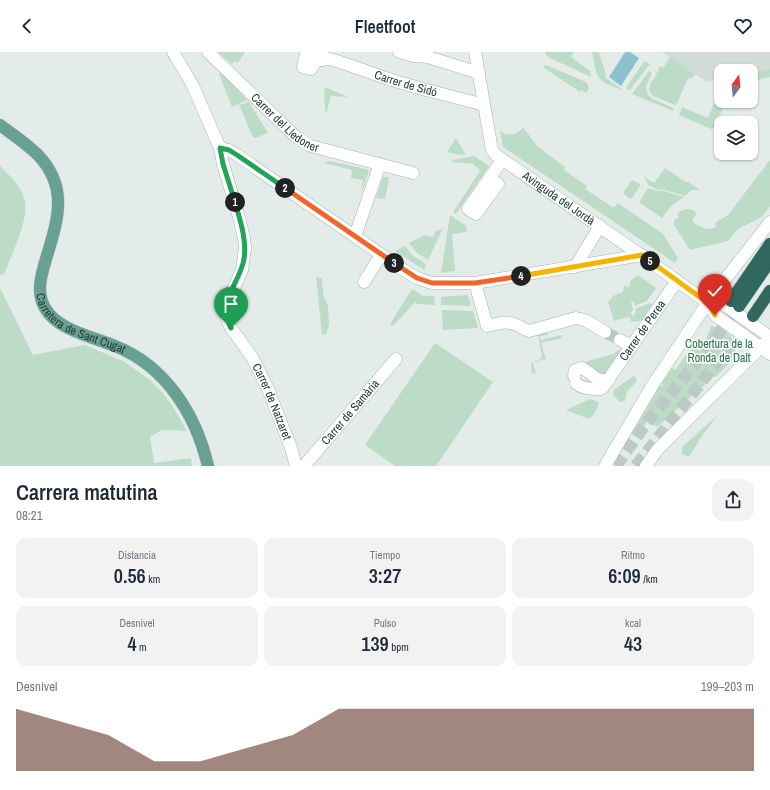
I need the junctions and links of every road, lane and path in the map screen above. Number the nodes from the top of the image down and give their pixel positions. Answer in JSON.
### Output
{"nodes":[{"id":1,"x":173,"y":52,"type":"edge"},
{"id":2,"x":208,"y":52,"type":"edge"},
{"id":3,"x":399,"y":52,"type":"edge"},
{"id":4,"x":475,"y":52,"type":"edge"},
{"id":5,"x":426,"y":55,"type":"edge"},
{"id":6,"x":329,"y":59,"type":"dead end"},
{"id":7,"x":479,"y":74,"type":"junction"},
{"id":8,"x":484,"y":105,"type":"junction"},
{"id":9,"x":0,"y":124,"type":"edge"},
{"id":10,"x":0,"y":132,"type":"edge"},
{"id":11,"x":220,"y":148,"type":"junction"},
{"id":12,"x":502,"y":160,"type":"junction"},
{"id":13,"x":380,"y":164,"type":"junction"},
{"id":14,"x":413,"y":173,"type":"dead end"},
{"id":15,"x":490,"y":178,"type":"dead end"},
{"id":16,"x":770,"y":222,"type":"edge"},
{"id":17,"x":600,"y":226,"type":"junction"},
{"id":18,"x":355,"y":236,"type":"junction"},
{"id":19,"x":770,"y":244,"type":"edge"},
{"id":20,"x":381,"y":255,"type":"junction"},
{"id":21,"x":642,"y":255,"type":"junction"},
{"id":22,"x":770,"y":261,"type":"edge"},
{"id":23,"x":575,"y":267,"type":"junction"},
{"id":24,"x":677,"y":281,"type":"junction"},
{"id":25,"x":364,"y":282,"type":"dead end"},
{"id":26,"x":475,"y":283,"type":"junction"},
{"id":27,"x":770,"y":291,"type":"edge"},
{"id":28,"x":710,"y":300,"type":"junction"},
{"id":29,"x":770,"y":306,"type":"edge"},
{"id":30,"x":605,"y":332,"type":"tunnel mouth"},
{"id":31,"x":770,"y":338,"type":"edge"},
{"id":32,"x":620,"y":340,"type":"tunnel mouth"},
{"id":33,"x":632,"y":346,"type":"junction"},
{"id":34,"x":765,"y":351,"type":"edge"},
{"id":35,"x":396,"y":359,"type":"dead end"},
{"id":36,"x":575,"y":379,"type":"dead end"},
{"id":37,"x":202,"y":466,"type":"edge"},
{"id":38,"x":208,"y":466,"type":"edge"},
{"id":39,"x":296,"y":466,"type":"edge"},
{"id":40,"x":304,"y":466,"type":"edge"},
{"id":41,"x":605,"y":466,"type":"edge"},
{"id":42,"x":646,"y":466,"type":"edge"}],
"edges":[{"from":1,"to":11,"type":"street","name":"Carrer de Natzaret"},
{"from":2,"to":13,"type":"street","name":"Carrer del Lledoner"},
{"from":3,"to":5,"type":"street"},
{"from":4,"to":7,"type":"street","name":"Avinguda del Jordà"},
{"from":5,"to":7,"type":"street"},
{"from":6,"to":8,"type":"street","name":"Carrer de Sidó"},
{"from":7,"to":8,"type":"street","name":"Avinguda del Jordà"},
{"from":8,"to":12,"type":"street","name":"Avinguda del Jordà"},
{"from":9,"to":38,"type":"main road","name":"Carretera de Sant Cugat"},
{"from":10,"to":37,"type":"main road","name":"Carretera de Sant Cugat"},
{"from":11,"to":18,"type":"street"},
{"from":11,"to":39,"type":"street","name":"Carrer de Natzaret"},
{"from":12,"to":15,"type":"street"},
{"from":12,"to":17,"type":"street","name":"Avinguda del Jordà"},
{"from":13,"to":14,"type":"street","name":"Carrer del Lledoner"},
{"from":13,"to":18,"type":"street"},
{"from":16,"to":28,"type":"street"},
{"from":17,"to":21,"type":"street","name":"Avinguda del Jordà"},
{"from":17,"to":23,"type":"street"},
{"from":18,"to":20,"type":"street"},
{"from":19,"to":22,"type":"highway"},
{"from":20,"to":25,"type":"street"},
{"from":20,"to":26,"type":"street"},
{"from":21,"to":23,"type":"street"},
{"from":21,"to":24,"type":"street","name":"Avinguda del Jordà"},
{"from":23,"to":26,"type":"street"},
{"from":24,"to":28,"type":"street","name":"Avinguda del Jordà"},
{"from":24,"to":33,"type":"street","name":"Carrer de Perea"},
{"from":26,"to":30,"type":"street"},
{"from":27,"to":29,"type":"highway"},
{"from":28,"to":31,"type":"street","name":"Avinguda del Jordà"},
{"from":28,"to":34,"type":"street"},
{"from":28,"to":41,"type":"street"},
{"from":31,"to":34,"type":"street"},
{"from":32,"to":33,"type":"street"},
{"from":33,"to":36,"type":"street","name":"Carrer de Perea"},
{"from":34,"to":42,"type":"street"},
{"from":35,"to":40,"type":"street","name":"Carrer de Samària"}]}
